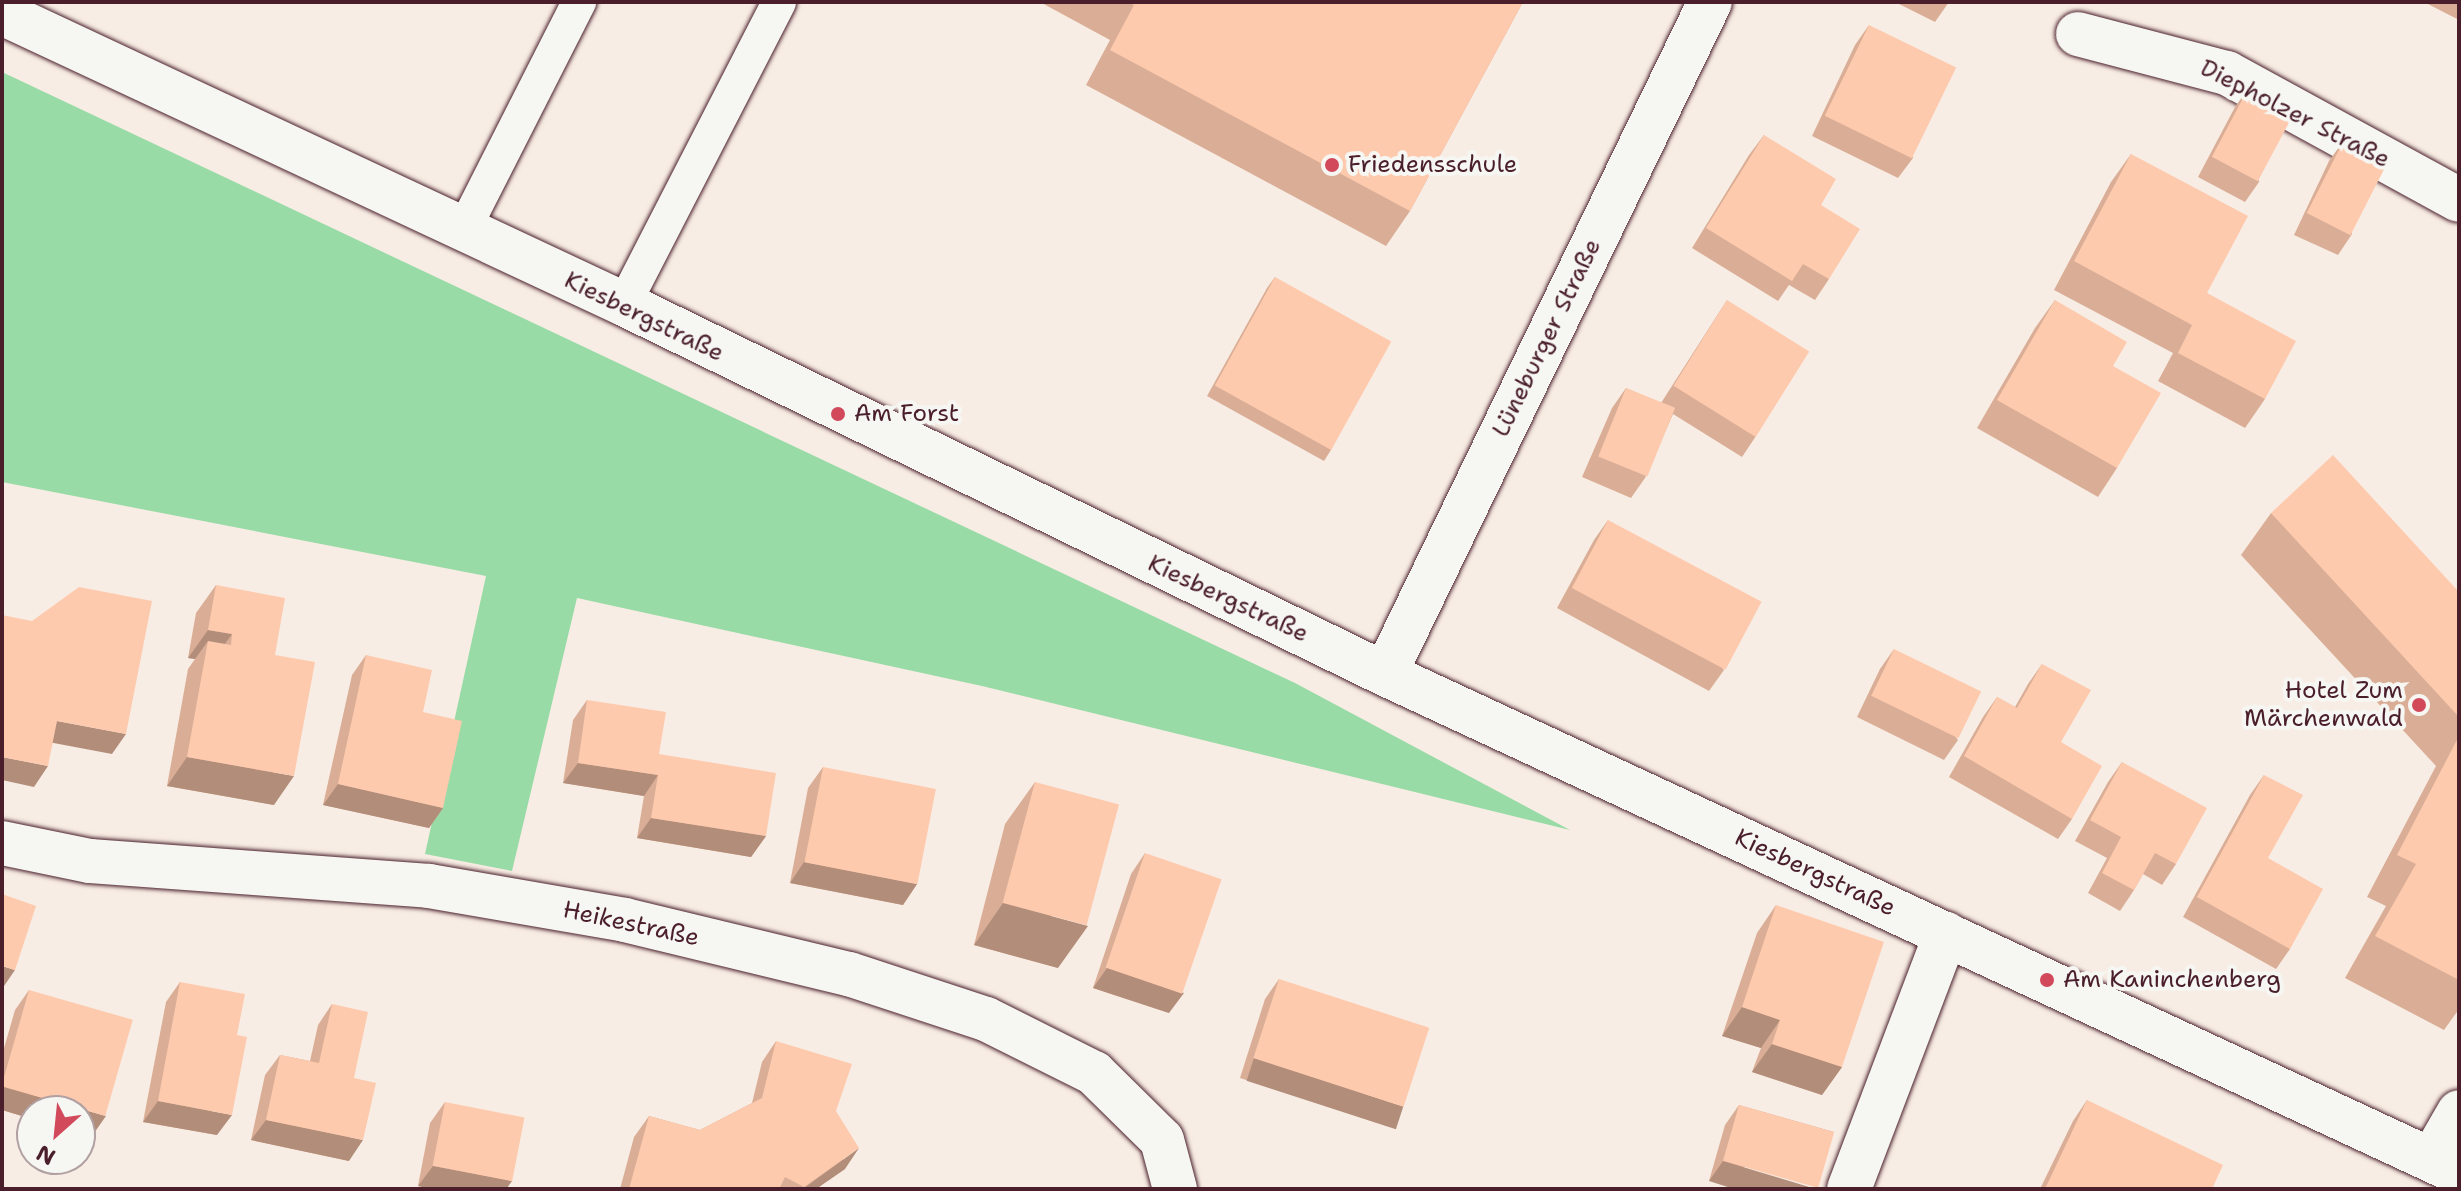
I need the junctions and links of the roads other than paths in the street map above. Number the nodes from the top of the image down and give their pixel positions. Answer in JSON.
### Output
{"nodes":[{"id":1,"x":579,"y":2,"type":"edge"},
{"id":2,"x":779,"y":2,"type":"edge"},
{"id":3,"x":1710,"y":2,"type":"edge"},
{"id":4,"x":2,"y":13,"type":"edge"},
{"id":5,"x":2078,"y":34,"type":"dead end"},
{"id":6,"x":2459,"y":200,"type":"edge"},
{"id":7,"x":463,"y":231,"type":"junction"},
{"id":8,"x":624,"y":304,"type":"junction"},
{"id":9,"x":1385,"y":674,"type":"junction"},
{"id":10,"x":2,"y":843,"type":"edge"},
{"id":11,"x":1946,"y":934,"type":"junction"},
{"id":12,"x":2459,"y":1112,"type":"edge"},
{"id":13,"x":2445,"y":1166,"type":"edge"},
{"id":14,"x":1175,"y":1189,"type":"edge"},
{"id":15,"x":1849,"y":1189,"type":"edge"}],
"edges":[{"from":1,"to":7,"type":"lane"},
{"from":2,"to":8,"type":"lane"},
{"from":3,"to":9,"type":"street","name":"Lüneburger Straße"},
{"from":4,"to":7,"type":"street","name":"Kiesbergstraße"},
{"from":5,"to":6,"type":"street","name":"Diepholzer Straße"},
{"from":7,"to":8,"type":"street","name":"Kiesbergstraße"},
{"from":8,"to":9,"type":"street","name":"Kiesbergstraße"},
{"from":9,"to":11,"type":"street","name":"Kiesbergstraße"},
{"from":10,"to":14,"type":"street","name":"Heikestraße"},
{"from":11,"to":13,"type":"street","name":"Kiesbergstraße"},
{"from":11,"to":15,"type":"street"},
{"from":12,"to":13,"type":"street"}]}
